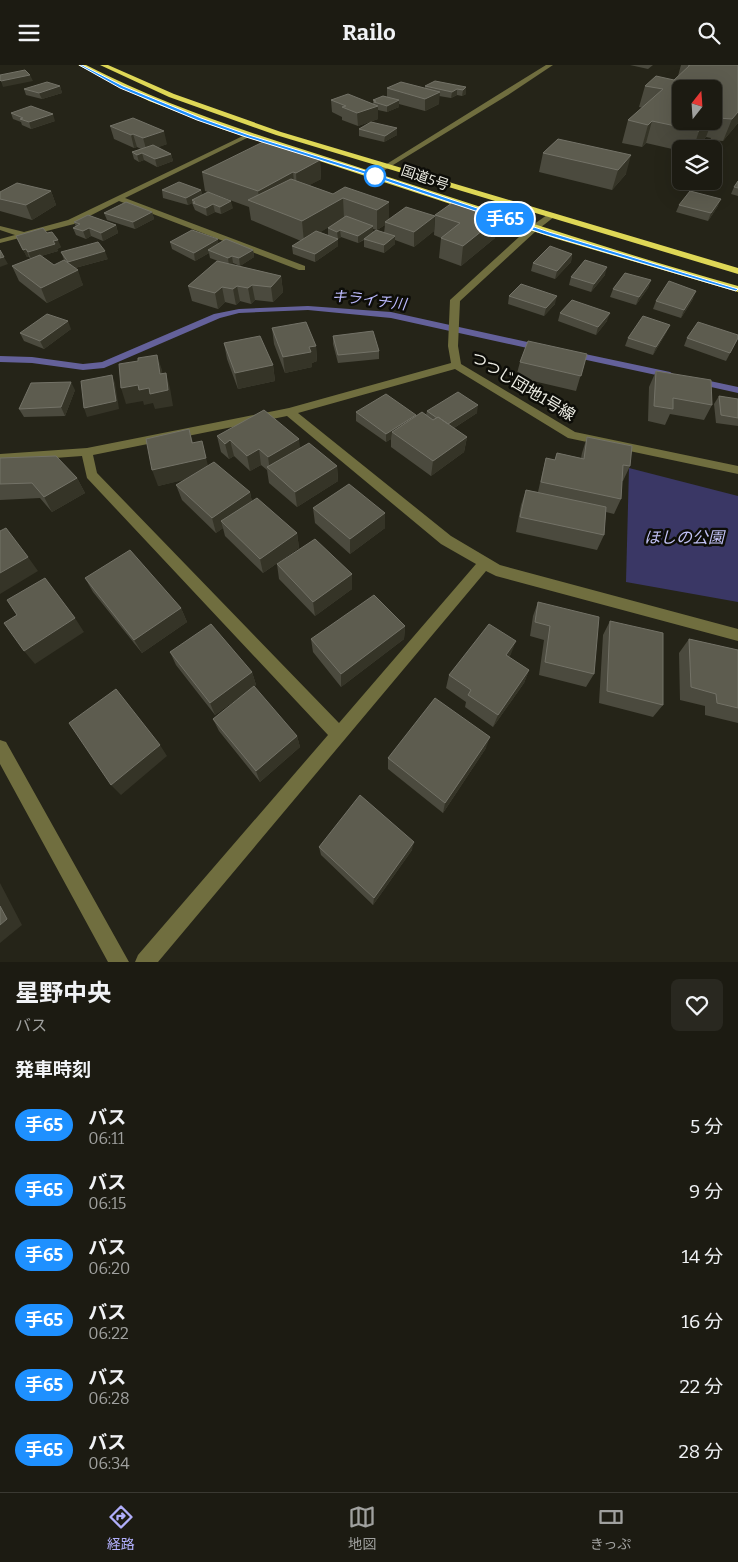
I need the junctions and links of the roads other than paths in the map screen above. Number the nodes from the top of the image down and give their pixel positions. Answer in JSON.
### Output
{"nodes":[{"id":1,"x":81,"y":65,"type":"edge"},
{"id":2,"x":103,"y":65,"type":"edge"},
{"id":3,"x":550,"y":65,"type":"edge"},
{"id":4,"x":248,"y":136,"type":"junction"},
{"id":5,"x":385,"y":167,"type":"junction"},
{"id":6,"x":373,"y":175,"type":"junction"},
{"id":7,"x":117,"y":198,"type":"junction"},
{"id":8,"x":550,"y":217,"type":"junction"},
{"id":9,"x":0,"y":228,"type":"edge"},
{"id":10,"x":533,"y":229,"type":"junction"},
{"id":11,"x":26,"y":235,"type":"junction"},
{"id":12,"x":0,"y":241,"type":"edge"},
{"id":13,"x":302,"y":268,"type":"dead end"},
{"id":14,"x":738,"y":271,"type":"edge"},
{"id":15,"x":738,"y":289,"type":"edge"},
{"id":16,"x":456,"y":365,"type":"junction"},
{"id":17,"x":289,"y":411,"type":"junction"},
{"id":18,"x":87,"y":452,"type":"junction"},
{"id":19,"x":0,"y":458,"type":"edge"},
{"id":20,"x":738,"y":470,"type":"edge"},
{"id":21,"x":485,"y":563,"type":"junction"},
{"id":22,"x":738,"y":635,"type":"edge"},
{"id":23,"x":339,"y":735,"type":"junction"},
{"id":24,"x":0,"y":748,"type":"edge"},
{"id":25,"x":119,"y":962,"type":"edge"},
{"id":26,"x":145,"y":962,"type":"edge"}],
"edges":[{"from":1,"to":4,"type":"highway","name":"国道5号"},
{"from":2,"to":5,"type":"highway","name":"国道5号"},
{"from":3,"to":5,"type":"street"},
{"from":4,"to":6,"type":"highway","name":"国道5号"},
{"from":4,"to":7,"type":"street"},
{"from":5,"to":6,"type":"street"},
{"from":5,"to":8,"type":"highway","name":"国道5号"},
{"from":6,"to":10,"type":"highway","name":"国道5号"},
{"from":7,"to":11,"type":"street"},
{"from":7,"to":13,"type":"street"},
{"from":8,"to":10,"type":"street"},
{"from":8,"to":14,"type":"highway","name":"国道5号"},
{"from":9,"to":11,"type":"street"},
{"from":10,"to":15,"type":"highway","name":"国道5号"},
{"from":10,"to":16,"type":"street","name":"つつじ団地1号線"},
{"from":11,"to":12,"type":"street"},
{"from":16,"to":17,"type":"street"},
{"from":16,"to":20,"type":"street","name":"つつじ団地1号線"},
{"from":17,"to":18,"type":"street"},
{"from":17,"to":21,"type":"street"},
{"from":18,"to":19,"type":"street"},
{"from":18,"to":23,"type":"street"},
{"from":21,"to":22,"type":"street"},
{"from":21,"to":23,"type":"street"},
{"from":23,"to":26,"type":"street"},
{"from":24,"to":25,"type":"street"}]}
